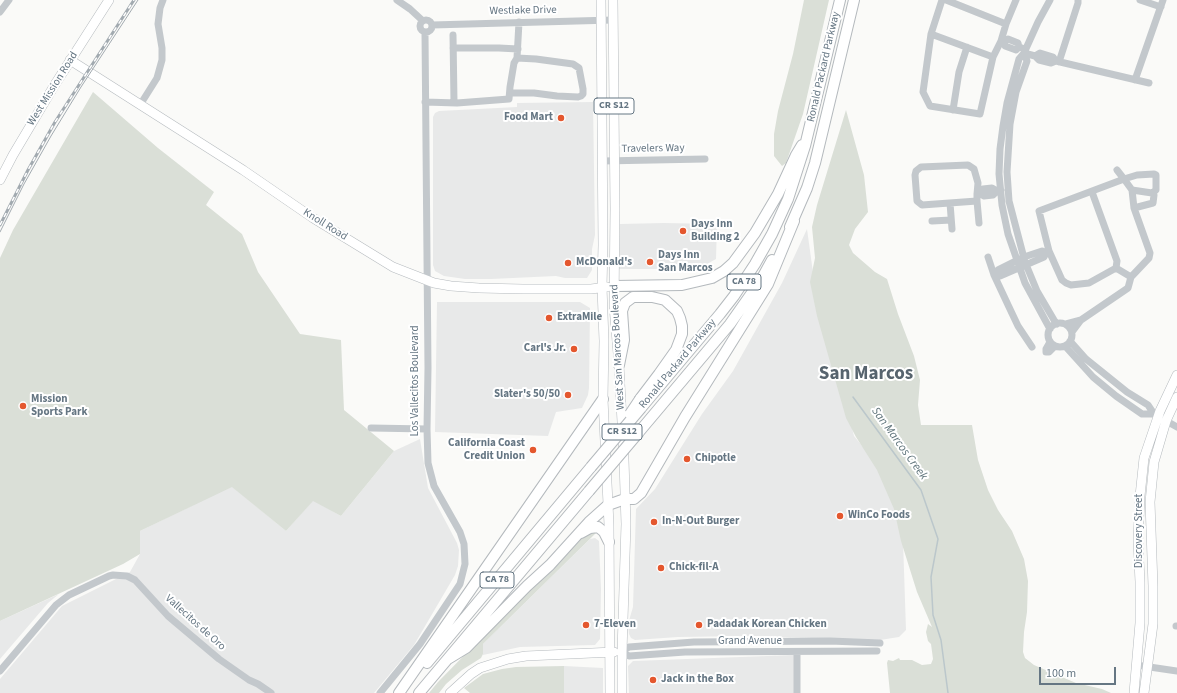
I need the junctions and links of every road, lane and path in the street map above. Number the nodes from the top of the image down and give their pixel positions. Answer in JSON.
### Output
{"nodes":[{"id":1,"x":9,"y":0,"type":"edge"},
{"id":2,"x":109,"y":0,"type":"edge"},
{"id":3,"x":163,"y":0,"type":"edge"},
{"id":4,"x":397,"y":0,"type":"edge"},
{"id":5,"x":601,"y":0,"type":"edge"},
{"id":6,"x":613,"y":0,"type":"edge"},
{"id":7,"x":840,"y":0,"type":"edge"},
{"id":8,"x":854,"y":0,"type":"edge"},
{"id":9,"x":942,"y":0,"type":"edge"},
{"id":10,"x":946,"y":0,"type":"edge"},
{"id":11,"x":1016,"y":0,"type":"edge"},
{"id":12,"x":1050,"y":0,"type":"edge"},
{"id":13,"x":1078,"y":0,"type":"edge"},
{"id":14,"x":1140,"y":0,"type":"edge"},
{"id":15,"x":1162,"y":3,"type":"edge"},
{"id":16,"x":0,"y":12,"type":"edge"},
{"id":17,"x":613,"y":20,"type":"junction"},
{"id":18,"x":423,"y":21,"type":"junction"},
{"id":19,"x":601,"y":21,"type":"junction"},
{"id":20,"x":519,"y":22,"type":"junction"},
{"id":21,"x":1006,"y":24,"type":"junction"},
{"id":22,"x":432,"y":25,"type":"junction"},
{"id":23,"x":425,"y":33,"type":"junction"},
{"id":24,"x":931,"y":34,"type":"junction"},
{"id":25,"x":453,"y":35,"type":"dead end"},
{"id":26,"x":1002,"y":41,"type":"junction"},
{"id":27,"x":967,"y":47,"type":"junction"},
{"id":28,"x":453,"y":48,"type":"junction"},
{"id":29,"x":518,"y":50,"type":"junction"},
{"id":30,"x":1023,"y":50,"type":"junction"},
{"id":31,"x":993,"y":57,"type":"junction"},
{"id":32,"x":517,"y":58,"type":"junction"},
{"id":33,"x":70,"y":60,"type":"junction"},
{"id":34,"x":1057,"y":62,"type":"junction"},
{"id":35,"x":1135,"y":80,"type":"junction"},
{"id":36,"x":1149,"y":83,"type":"dead end"},
{"id":37,"x":510,"y":93,"type":"junction"},
{"id":38,"x":425,"y":102,"type":"junction"},
{"id":39,"x":454,"y":102,"type":"junction"},
{"id":40,"x":140,"y":105,"type":"junction"},
{"id":41,"x":953,"y":110,"type":"junction"},
{"id":42,"x":809,"y":134,"type":"junction"},
{"id":43,"x":705,"y":159,"type":"dead end"},
{"id":44,"x":602,"y":161,"type":"junction"},
{"id":45,"x":614,"y":161,"type":"junction"},
{"id":46,"x":1117,"y":170,"type":"dead end"},
{"id":47,"x":1124,"y":179,"type":"junction"},
{"id":48,"x":0,"y":180,"type":"edge"},
{"id":49,"x":1002,"y":190,"type":"junction"},
{"id":50,"x":1132,"y":190,"type":"junction"},
{"id":51,"x":1092,"y":192,"type":"junction"},
{"id":52,"x":978,"y":193,"type":"junction"},
{"id":53,"x":1152,"y":193,"type":"junction"},
{"id":54,"x":977,"y":202,"type":"junction"},
{"id":55,"x":950,"y":203,"type":"junction"},
{"id":56,"x":1134,"y":208,"type":"junction"},
{"id":57,"x":952,"y":220,"type":"junction"},
{"id":58,"x":794,"y":221,"type":"junction"},
{"id":59,"x":932,"y":221,"type":"dead end"},
{"id":60,"x":979,"y":223,"type":"dead end"},
{"id":61,"x":603,"y":228,"type":"junction"},
{"id":62,"x":952,"y":229,"type":"dead end"},
{"id":63,"x":614,"y":251,"type":"junction"},
{"id":64,"x":1047,"y":252,"type":"junction"},
{"id":65,"x":988,"y":257,"type":"dead end"},
{"id":66,"x":1022,"y":263,"type":"junction"},
{"id":67,"x":1116,"y":268,"type":"junction"},
{"id":68,"x":995,"y":274,"type":"junction"},
{"id":69,"x":1131,"y":277,"type":"junction"},
{"id":70,"x":427,"y":281,"type":"junction"},
{"id":71,"x":614,"y":286,"type":"junction"},
{"id":72,"x":602,"y":287,"type":"junction"},
{"id":73,"x":1081,"y":320,"type":"junction"},
{"id":74,"x":1057,"y":324,"type":"junction"},
{"id":75,"x":1066,"y":324,"type":"junction"},
{"id":76,"x":1050,"y":329,"type":"junction"},
{"id":77,"x":1072,"y":332,"type":"junction"},
{"id":78,"x":1053,"y":344,"type":"junction"},
{"id":79,"x":1068,"y":344,"type":"junction"},
{"id":80,"x":1032,"y":347,"type":"dead end"},
{"id":81,"x":1044,"y":354,"type":"dead end"},
{"id":82,"x":619,"y":365,"type":"junction"},
{"id":83,"x":1177,"y":375,"type":"edge"},
{"id":84,"x":1177,"y":397,"type":"edge"},
{"id":85,"x":603,"y":399,"type":"junction"},
{"id":86,"x":640,"y":403,"type":"junction"},
{"id":87,"x":1156,"y":415,"type":"junction"},
{"id":88,"x":1166,"y":421,"type":"junction"},
{"id":89,"x":1177,"y":427,"type":"edge"},
{"id":90,"x":371,"y":428,"type":"dead end"},
{"id":91,"x":427,"y":428,"type":"junction"},
{"id":92,"x":625,"y":499,"type":"junction"},
{"id":93,"x":608,"y":506,"type":"junction"},
{"id":94,"x":576,"y":536,"type":"junction"},
{"id":95,"x":609,"y":542,"type":"junction"},
{"id":96,"x":880,"y":643,"type":"dead end"},
{"id":97,"x":877,"y":651,"type":"dead end"},
{"id":98,"x":610,"y":652,"type":"junction"},
{"id":99,"x":622,"y":652,"type":"junction"},
{"id":100,"x":797,"y":652,"type":"junction"},
{"id":101,"x":448,"y":659,"type":"junction"},
{"id":102,"x":1136,"y":665,"type":"junction"},
{"id":103,"x":1148,"y":666,"type":"junction"},
{"id":104,"x":0,"y":671,"type":"edge"},
{"id":105,"x":1177,"y":671,"type":"edge"},
{"id":106,"x":271,"y":693,"type":"edge"},
{"id":107,"x":380,"y":693,"type":"edge"},
{"id":108,"x":399,"y":693,"type":"edge"},
{"id":109,"x":402,"y":693,"type":"edge"},
{"id":110,"x":420,"y":693,"type":"edge"},
{"id":111,"x":450,"y":693,"type":"edge"},
{"id":112,"x":610,"y":693,"type":"edge"},
{"id":113,"x":622,"y":693,"type":"edge"},
{"id":114,"x":797,"y":693,"type":"edge"},
{"id":115,"x":1134,"y":693,"type":"edge"},
{"id":116,"x":1144,"y":693,"type":"edge"}],
"edges":[{"from":1,"to":16,"type":"street"},
{"from":2,"to":33,"type":"main road","name":"West Mission Road"},
{"from":3,"to":40,"type":"street"},
{"from":4,"to":18,"type":"street"},
{"from":5,"to":19,"type":"main road","name":"West San Marcos Boulevard","number":"CR S12"},
{"from":6,"to":17,"type":"main road","name":"West San Marcos Boulevard","number":"CR S12"},
{"from":7,"to":42,"type":"highway","name":"Ronald Packard Parkway","number":"CA 78"},
{"from":8,"to":58,"type":"highway","name":"Ronald Packard Parkway","number":"CA 78"},
{"from":9,"to":24,"type":"street"},
{"from":10,"to":21,"type":"street"},
{"from":11,"to":21,"type":"street"},
{"from":12,"to":30,"type":"street"},
{"from":13,"to":34,"type":"street"},
{"from":14,"to":15,"type":"street"},
{"from":15,"to":35,"type":"street"},
{"from":17,"to":19,"type":"street","name":"Westlake Drive"},
{"from":17,"to":45,"type":"main road","name":"West San Marcos Boulevard","number":"CR S12"},
{"from":18,"to":22,"type":"street"},
{"from":18,"to":23,"type":"street"},
{"from":19,"to":20,"type":"street","name":"Westlake Drive"},
{"from":19,"to":44,"type":"main road","name":"West San Marcos Boulevard","number":"CR S12"},
{"from":20,"to":22,"type":"street","name":"Westlake Drive"},
{"from":20,"to":29,"type":"street"},
{"from":21,"to":26,"type":"street"},
{"from":22,"to":23,"type":"street"},
{"from":23,"to":38,"type":"street","name":"Los Vallecitos Boulevard"},
{"from":24,"to":27,"type":"street"},
{"from":24,"to":41,"type":"street"},
{"from":25,"to":28,"type":"street"},
{"from":26,"to":30,"type":"street"},
{"from":26,"to":31,"type":"street"},
{"from":27,"to":31,"type":"street"},
{"from":27,"to":41,"type":"street"},
{"from":28,"to":29,"type":"street"},
{"from":28,"to":39,"type":"street"},
{"from":29,"to":32,"type":"street"},
{"from":30,"to":34,"type":"street"},
{"from":30,"to":49,"type":"street"},
{"from":31,"to":41,"type":"street"},
{"from":32,"to":37,"type":"street"},
{"from":32,"to":37,"type":"street"},
{"from":33,"to":40,"type":"main road","name":"Knoll Road"},
{"from":33,"to":48,"type":"main road","name":"West Mission Road"},
{"from":34,"to":35,"type":"street"},
{"from":35,"to":36,"type":"street"},
{"from":37,"to":39,"type":"street"},
{"from":38,"to":39,"type":"street"},
{"from":38,"to":70,"type":"street","name":"Los Vallecitos Boulevard"},
{"from":40,"to":70,"type":"main road","name":"Knoll Road"},
{"from":42,"to":71,"type":"highway"},
{"from":42,"to":86,"type":"highway","name":"Ronald Packard Parkway","number":"CA 78"},
{"from":43,"to":45,"type":"street","name":"Travelers Way"},
{"from":44,"to":45,"type":"street","name":"Travelers Way"},
{"from":44,"to":61,"type":"main road","name":"West San Marcos Boulevard","number":"CR S12"},
{"from":45,"to":63,"type":"main road","name":"West San Marcos Boulevard","number":"CR S12"},
{"from":46,"to":47,"type":"street"},
{"from":47,"to":50,"type":"street"},
{"from":47,"to":51,"type":"street"},
{"from":47,"to":53,"type":"street"},
{"from":49,"to":52,"type":"street"},
{"from":49,"to":66,"type":"street"},
{"from":50,"to":53,"type":"street"},
{"from":50,"to":56,"type":"street"},
{"from":51,"to":64,"type":"street"},
{"from":51,"to":67,"type":"street"},
{"from":52,"to":54,"type":"street"},
{"from":52,"to":55,"type":"street"},
{"from":53,"to":56,"type":"street"},
{"from":54,"to":55,"type":"street"},
{"from":54,"to":60,"type":"street"},
{"from":55,"to":57,"type":"street"},
{"from":56,"to":69,"type":"street"},
{"from":57,"to":59,"type":"street"},
{"from":57,"to":62,"type":"street"},
{"from":58,"to":92,"type":"highway"},
{"from":58,"to":101,"type":"highway","name":"Ronald Packard Parkway","number":"CA 78","bridge":true},
{"from":61,"to":63,"type":"main road"},
{"from":61,"to":72,"type":"main road","name":"West San Marcos Boulevard","number":"CR S12"},
{"from":63,"to":71,"type":"main road","name":"West San Marcos Boulevard","number":"CR S12"},
{"from":64,"to":66,"type":"street"},
{"from":64,"to":67,"type":"street"},
{"from":65,"to":68,"type":"street"},
{"from":66,"to":68,"type":"street"},
{"from":66,"to":74,"type":"street"},
{"from":66,"to":76,"type":"street"},
{"from":67,"to":69,"type":"street"},
{"from":68,"to":80,"type":"street"},
{"from":69,"to":73,"type":"street"},
{"from":70,"to":72,"type":"main road","name":"Knoll Road"},
{"from":70,"to":91,"type":"street","name":"Los Vallecitos Boulevard"},
{"from":71,"to":72,"type":"main road","name":"Knoll Road"},
{"from":71,"to":82,"type":"main road","name":"West San Marcos Boulevard","number":"CR S12"},
{"from":72,"to":85,"type":"main road","name":"West San Marcos Boulevard","number":"CR S12"},
{"from":73,"to":75,"type":"street"},
{"from":73,"to":77,"type":"street"},
{"from":74,"to":75,"type":"street"},
{"from":74,"to":76,"type":"street"},
{"from":75,"to":77,"type":"street"},
{"from":76,"to":78,"type":"street"},
{"from":77,"to":79,"type":"street"},
{"from":78,"to":79,"type":"street"},
{"from":78,"to":81,"type":"street"},
{"from":79,"to":87,"type":"street"},
{"from":82,"to":86,"type":"highway"},
{"from":82,"to":92,"type":"main road","name":"West San Marcos Boulevard","number":"CR S12"},
{"from":83,"to":87,"type":"main road","name":"Discovery Street"},
{"from":84,"to":88,"type":"main road","name":"Discovery Street"},
{"from":85,"to":93,"type":"main road","name":"West San Marcos Boulevard","number":"CR S12"},
{"from":85,"to":108,"type":"highway"},
{"from":86,"to":109,"type":"highway","name":"Ronald Packard Parkway","number":"CA 78","bridge":true},
{"from":87,"to":88,"type":"street"},
{"from":87,"to":102,"type":"main road","name":"Discovery Street"},
{"from":88,"to":89,"type":"street"},
{"from":88,"to":103,"type":"main road","name":"Discovery Street"},
{"from":90,"to":91,"type":"street"},
{"from":91,"to":107,"type":"street","name":"Los Vallecitos Boulevard"},
{"from":92,"to":93,"type":"highway"},
{"from":92,"to":99,"type":"main road","name":"West San Marcos Boulevard","number":"CR S12"},
{"from":93,"to":94,"type":"highway"},
{"from":93,"to":95,"type":"main road","name":"West San Marcos Boulevard","number":"CR S12"},
{"from":94,"to":95,"type":"highway"},
{"from":94,"to":101,"type":"highway"},
{"from":95,"to":98,"type":"main road","name":"West San Marcos Boulevard","number":"CR S12"},
{"from":96,"to":99,"type":"street","name":"Grand Avenue"},
{"from":97,"to":100,"type":"street","name":"Grand Avenue"},
{"from":98,"to":99,"type":"main road","name":"Grand Avenue"},
{"from":98,"to":111,"type":"main road","name":"Grand Avenue"},
{"from":98,"to":112,"type":"main road","name":"West San Marcos Boulevard","number":"CR S12"},
{"from":99,"to":100,"type":"street","name":"Grand Avenue"},
{"from":99,"to":113,"type":"main road","name":"West San Marcos Boulevard","number":"CR S12"},
{"from":100,"to":114,"type":"street"},
{"from":101,"to":110,"type":"highway","name":"Ronald Packard Parkway","number":"CA 78"},
{"from":102,"to":103,"type":"street"},
{"from":102,"to":115,"type":"main road","name":"Discovery Street"},
{"from":103,"to":105,"type":"street"},
{"from":103,"to":116,"type":"main road","name":"Discovery Street"},
{"from":104,"to":106,"type":"street","name":"Vallecitos de Oro"}]}
